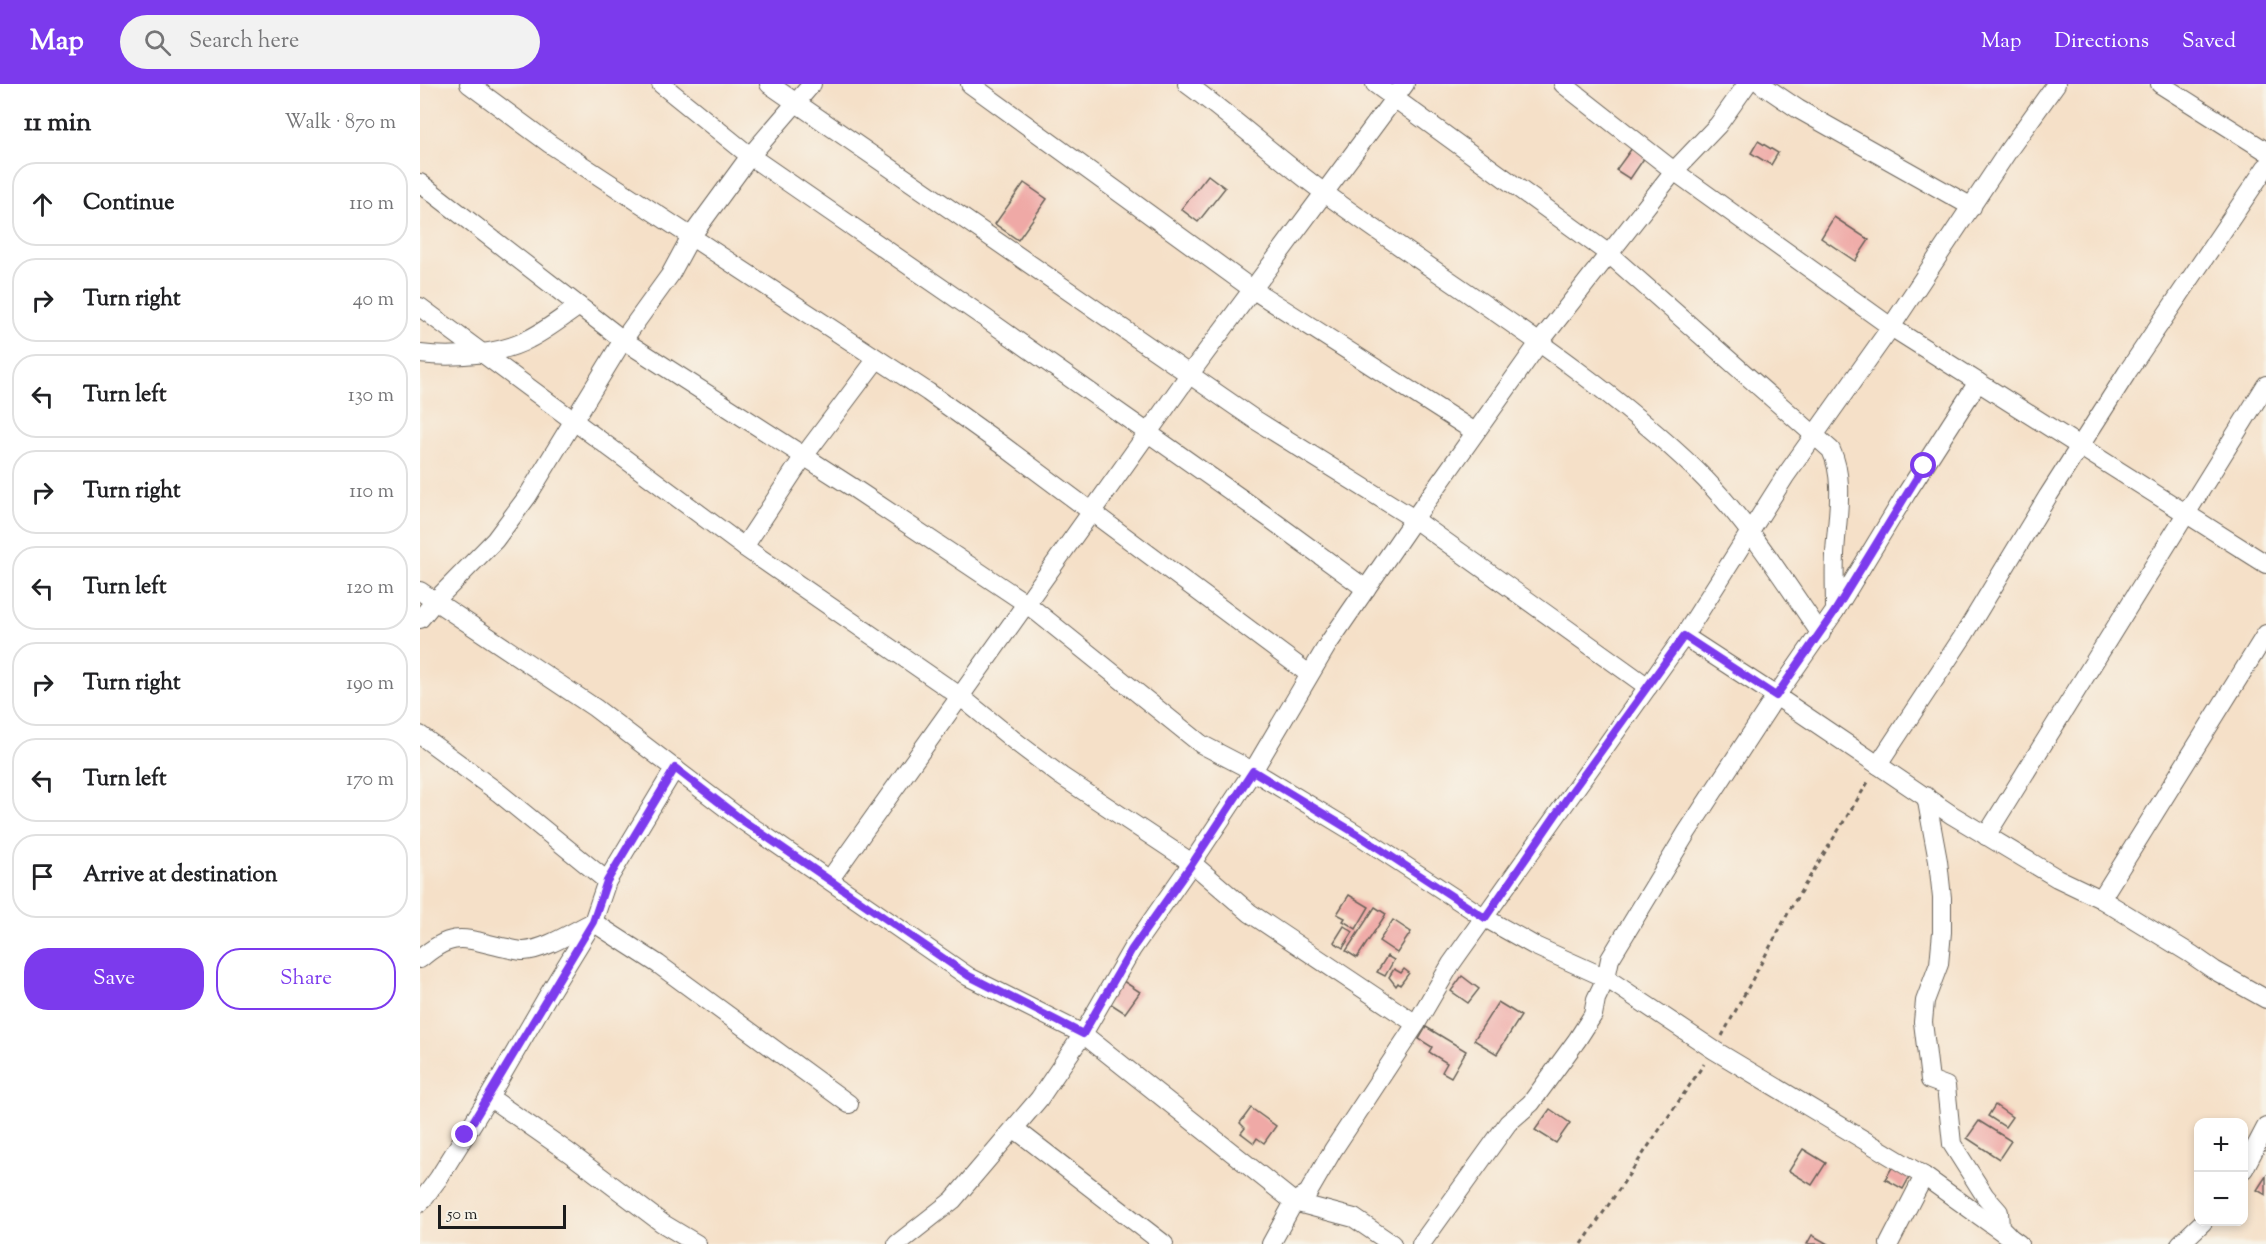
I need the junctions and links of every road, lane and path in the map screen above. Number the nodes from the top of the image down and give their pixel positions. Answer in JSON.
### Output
{"nodes":[{"id":1,"x":469,"y":84,"type":"edge"},
{"id":2,"x":661,"y":84,"type":"edge"},
{"id":3,"x":769,"y":84,"type":"edge"},
{"id":4,"x":812,"y":84,"type":"edge"},
{"id":5,"x":970,"y":84,"type":"edge"},
{"id":6,"x":1187,"y":84,"type":"edge"},
{"id":7,"x":1375,"y":84,"type":"edge"},
{"id":8,"x":1405,"y":84,"type":"edge"},
{"id":9,"x":1563,"y":84,"type":"edge"},
{"id":10,"x":1747,"y":84,"type":"edge"},
{"id":11,"x":1761,"y":84,"type":"edge"},
{"id":12,"x":2056,"y":84,"type":"edge"},
{"id":13,"x":2160,"y":84,"type":"edge"},
{"id":14,"x":1393,"y":98,"type":"junction"},
{"id":15,"x":795,"y":104,"type":"junction"},
{"id":16,"x":2266,"y":151,"type":"edge"},
{"id":17,"x":750,"y":156,"type":"junction"},
{"id":18,"x":2266,"y":167,"type":"edge"},
{"id":19,"x":1674,"y":171,"type":"junction"},
{"id":20,"x":420,"y":183,"type":"edge"},
{"id":21,"x":1324,"y":193,"type":"junction"},
{"id":22,"x":1972,"y":207,"type":"junction"},
{"id":23,"x":690,"y":238,"type":"junction"},
{"id":24,"x":1609,"y":254,"type":"junction"},
{"id":25,"x":1252,"y":289,"type":"junction"},
{"id":26,"x":579,"y":306,"type":"junction"},
{"id":27,"x":420,"y":307,"type":"edge"},
{"id":28,"x":1891,"y":327,"type":"junction"},
{"id":29,"x":623,"y":340,"type":"junction"},
{"id":30,"x":1539,"y":343,"type":"junction"},
{"id":31,"x":420,"y":354,"type":"edge"},
{"id":32,"x":481,"y":354,"type":"junction"},
{"id":33,"x":876,"y":360,"type":"junction"},
{"id":34,"x":1189,"y":375,"type":"junction"},
{"id":35,"x":1978,"y":382,"type":"junction"},
{"id":36,"x":2266,"y":386,"type":"edge"},
{"id":37,"x":574,"y":421,"type":"junction"},
{"id":38,"x":1475,"y":432,"type":"junction"},
{"id":39,"x":1148,"y":434,"type":"junction"},
{"id":40,"x":1814,"y":434,"type":"junction"},
{"id":41,"x":2080,"y":446,"type":"junction"},
{"id":42,"x":804,"y":456,"type":"junction"},
{"id":43,"x":1092,"y":513,"type":"junction"},
{"id":44,"x":2186,"y":514,"type":"junction"},
{"id":45,"x":1414,"y":519,"type":"junction"},
{"id":46,"x":1749,"y":532,"type":"junction"},
{"id":47,"x":744,"y":547,"type":"junction"},
{"id":48,"x":2266,"y":564,"type":"edge"},
{"id":49,"x":1366,"y":589,"type":"junction"},
{"id":50,"x":427,"y":596,"type":"edge"},
{"id":51,"x":1027,"y":604,"type":"junction"},
{"id":52,"x":1835,"y":611,"type":"junction"},
{"id":53,"x":420,"y":619,"type":"edge"},
{"id":54,"x":2266,"y":633,"type":"edge"},
{"id":55,"x":1821,"y":634,"type":"junction"},
{"id":56,"x":1684,"y":636,"type":"junction"},
{"id":57,"x":1309,"y":674,"type":"junction"},
{"id":58,"x":1648,"y":687,"type":"junction"},
{"id":59,"x":1776,"y":696,"type":"junction"},
{"id":60,"x":961,"y":697,"type":"junction"},
{"id":61,"x":420,"y":735,"type":"edge"},
{"id":62,"x":1878,"y":765,"type":"junction"},
{"id":63,"x":675,"y":768,"type":"junction"},
{"id":64,"x":1253,"y":771,"type":"junction"},
{"id":65,"x":1926,"y":796,"type":"junction"},
{"id":66,"x":1986,"y":836,"type":"junction"},
{"id":67,"x":1192,"y":864,"type":"junction"},
{"id":68,"x":830,"y":879,"type":"junction"},
{"id":69,"x":607,"y":881,"type":"junction"},
{"id":70,"x":2102,"y":899,"type":"junction"},
{"id":71,"x":1485,"y":918,"type":"junction"},
{"id":72,"x":593,"y":922,"type":"junction"},
{"id":73,"x":420,"y":959,"type":"edge"},
{"id":74,"x":1606,"y":978,"type":"junction"},
{"id":75,"x":2266,"y":999,"type":"edge"},
{"id":76,"x":1416,"y":1024,"type":"junction"},
{"id":77,"x":1083,"y":1034,"type":"junction"},
{"id":78,"x":1714,"y":1050,"type":"junction"},
{"id":79,"x":489,"y":1097,"type":"junction"},
{"id":80,"x":849,"y":1104,"type":"dead end"},
{"id":81,"x":2266,"y":1127,"type":"edge"},
{"id":82,"x":1015,"y":1129,"type":"junction"},
{"id":83,"x":2248,"y":1161,"type":"edge"},
{"id":84,"x":1923,"y":1176,"type":"junction"},
{"id":85,"x":1294,"y":1202,"type":"junction"},
{"id":86,"x":420,"y":1203,"type":"edge"},
{"id":87,"x":2198,"y":1226,"type":"edge"},
{"id":88,"x":2018,"y":1243,"type":"edge"},
{"id":89,"x":697,"y":1244,"type":"edge"},
{"id":90,"x":897,"y":1244,"type":"edge"},
{"id":91,"x":1164,"y":1244,"type":"edge"},
{"id":92,"x":1270,"y":1244,"type":"edge"},
{"id":93,"x":1392,"y":1244,"type":"edge"},
{"id":94,"x":1421,"y":1244,"type":"edge"},
{"id":95,"x":1582,"y":1244,"type":"edge"},
{"id":96,"x":1889,"y":1244,"type":"edge"},
{"id":97,"x":2180,"y":1244,"type":"edge"}],
"edges":[{"from":1,"to":23,"type":"street"},
{"from":2,"to":17,"type":"street"},
{"from":3,"to":15,"type":"street"},
{"from":4,"to":15,"type":"street"},
{"from":5,"to":25,"type":"street"},
{"from":6,"to":21,"type":"street"},
{"from":7,"to":14,"type":"street"},
{"from":8,"to":14,"type":"street"},
{"from":9,"to":19,"type":"street"},
{"from":10,"to":19,"type":"street"},
{"from":11,"to":22,"type":"street"},
{"from":12,"to":22,"type":"street"},
{"from":13,"to":16,"type":"street"},
{"from":14,"to":21,"type":"street"},
{"from":14,"to":24,"type":"street"},
{"from":15,"to":17,"type":"street"},
{"from":15,"to":34,"type":"street"},
{"from":17,"to":23,"type":"street"},
{"from":17,"to":39,"type":"street"},
{"from":18,"to":41,"type":"street"},
{"from":19,"to":24,"type":"street"},
{"from":19,"to":28,"type":"street"},
{"from":20,"to":26,"type":"street"},
{"from":21,"to":25,"type":"street"},
{"from":21,"to":30,"type":"street"},
{"from":22,"to":28,"type":"street"},
{"from":23,"to":29,"type":"street"},
{"from":23,"to":33,"type":"street"},
{"from":24,"to":30,"type":"street"},
{"from":24,"to":40,"type":"street"},
{"from":25,"to":34,"type":"street"},
{"from":25,"to":38,"type":"street"},
{"from":26,"to":29,"type":"street"},
{"from":26,"to":32,"type":"street"},
{"from":27,"to":32,"type":"street"},
{"from":28,"to":35,"type":"street"},
{"from":28,"to":40,"type":"street"},
{"from":29,"to":37,"type":"street"},
{"from":29,"to":42,"type":"street"},
{"from":30,"to":38,"type":"street"},
{"from":30,"to":46,"type":"street"},
{"from":31,"to":32,"type":"street"},
{"from":32,"to":37,"type":"street"},
{"from":33,"to":42,"type":"street"},
{"from":33,"to":43,"type":"street"},
{"from":34,"to":39,"type":"street"},
{"from":34,"to":45,"type":"street"},
{"from":35,"to":41,"type":"street"},
{"from":35,"to":52,"type":"street"},
{"from":36,"to":44,"type":"street"},
{"from":37,"to":47,"type":"street"},
{"from":37,"to":50,"type":"street"},
{"from":38,"to":45,"type":"street"},
{"from":39,"to":43,"type":"street"},
{"from":39,"to":49,"type":"street"},
{"from":40,"to":46,"type":"street"},
{"from":40,"to":52,"type":"street"},
{"from":41,"to":44,"type":"street"},
{"from":41,"to":62,"type":"street"},
{"from":42,"to":47,"type":"street"},
{"from":42,"to":51,"type":"street"},
{"from":43,"to":51,"type":"street"},
{"from":43,"to":57,"type":"street"},
{"from":44,"to":48,"type":"street"},
{"from":44,"to":66,"type":"street"},
{"from":45,"to":49,"type":"street"},
{"from":45,"to":58,"type":"street"},
{"from":46,"to":55,"type":"street"},
{"from":46,"to":56,"type":"street"},
{"from":47,"to":60,"type":"street"},
{"from":49,"to":57,"type":"street"},
{"from":50,"to":53,"type":"street"},
{"from":50,"to":63,"type":"street"},
{"from":51,"to":60,"type":"street"},
{"from":51,"to":64,"type":"street"},
{"from":52,"to":55,"type":"street"},
{"from":54,"to":70,"type":"street"},
{"from":55,"to":59,"type":"street"},
{"from":56,"to":58,"type":"street"},
{"from":56,"to":59,"type":"street"},
{"from":57,"to":64,"type":"street"},
{"from":58,"to":71,"type":"street"},
{"from":59,"to":62,"type":"street"},
{"from":59,"to":74,"type":"street"},
{"from":60,"to":67,"type":"street"},
{"from":60,"to":68,"type":"street"},
{"from":61,"to":69,"type":"street"},
{"from":62,"to":65,"type":"street"},
{"from":62,"to":78,"type":"path"},
{"from":63,"to":68,"type":"street"},
{"from":63,"to":69,"type":"street"},
{"from":64,"to":67,"type":"street"},
{"from":64,"to":71,"type":"street"},
{"from":65,"to":66,"type":"street"},
{"from":65,"to":88,"type":"street"},
{"from":66,"to":70,"type":"street"},
{"from":67,"to":76,"type":"street"},
{"from":67,"to":77,"type":"street"},
{"from":68,"to":77,"type":"street"},
{"from":69,"to":72,"type":"street"},
{"from":70,"to":75,"type":"street"},
{"from":71,"to":74,"type":"street"},
{"from":71,"to":76,"type":"street"},
{"from":72,"to":73,"type":"street"},
{"from":72,"to":79,"type":"street"},
{"from":72,"to":80,"type":"street"},
{"from":74,"to":78,"type":"street"},
{"from":74,"to":94,"type":"street"},
{"from":76,"to":85,"type":"street"},
{"from":77,"to":82,"type":"street"},
{"from":77,"to":85,"type":"street"},
{"from":78,"to":84,"type":"street"},
{"from":78,"to":95,"type":"path"},
{"from":79,"to":86,"type":"street"},
{"from":79,"to":89,"type":"street"},
{"from":81,"to":83,"type":"street"},
{"from":82,"to":90,"type":"street"},
{"from":82,"to":91,"type":"street"},
{"from":84,"to":88,"type":"street"},
{"from":84,"to":96,"type":"street"},
{"from":85,"to":92,"type":"street"},
{"from":85,"to":93,"type":"street"},
{"from":87,"to":97,"type":"street"}]}
